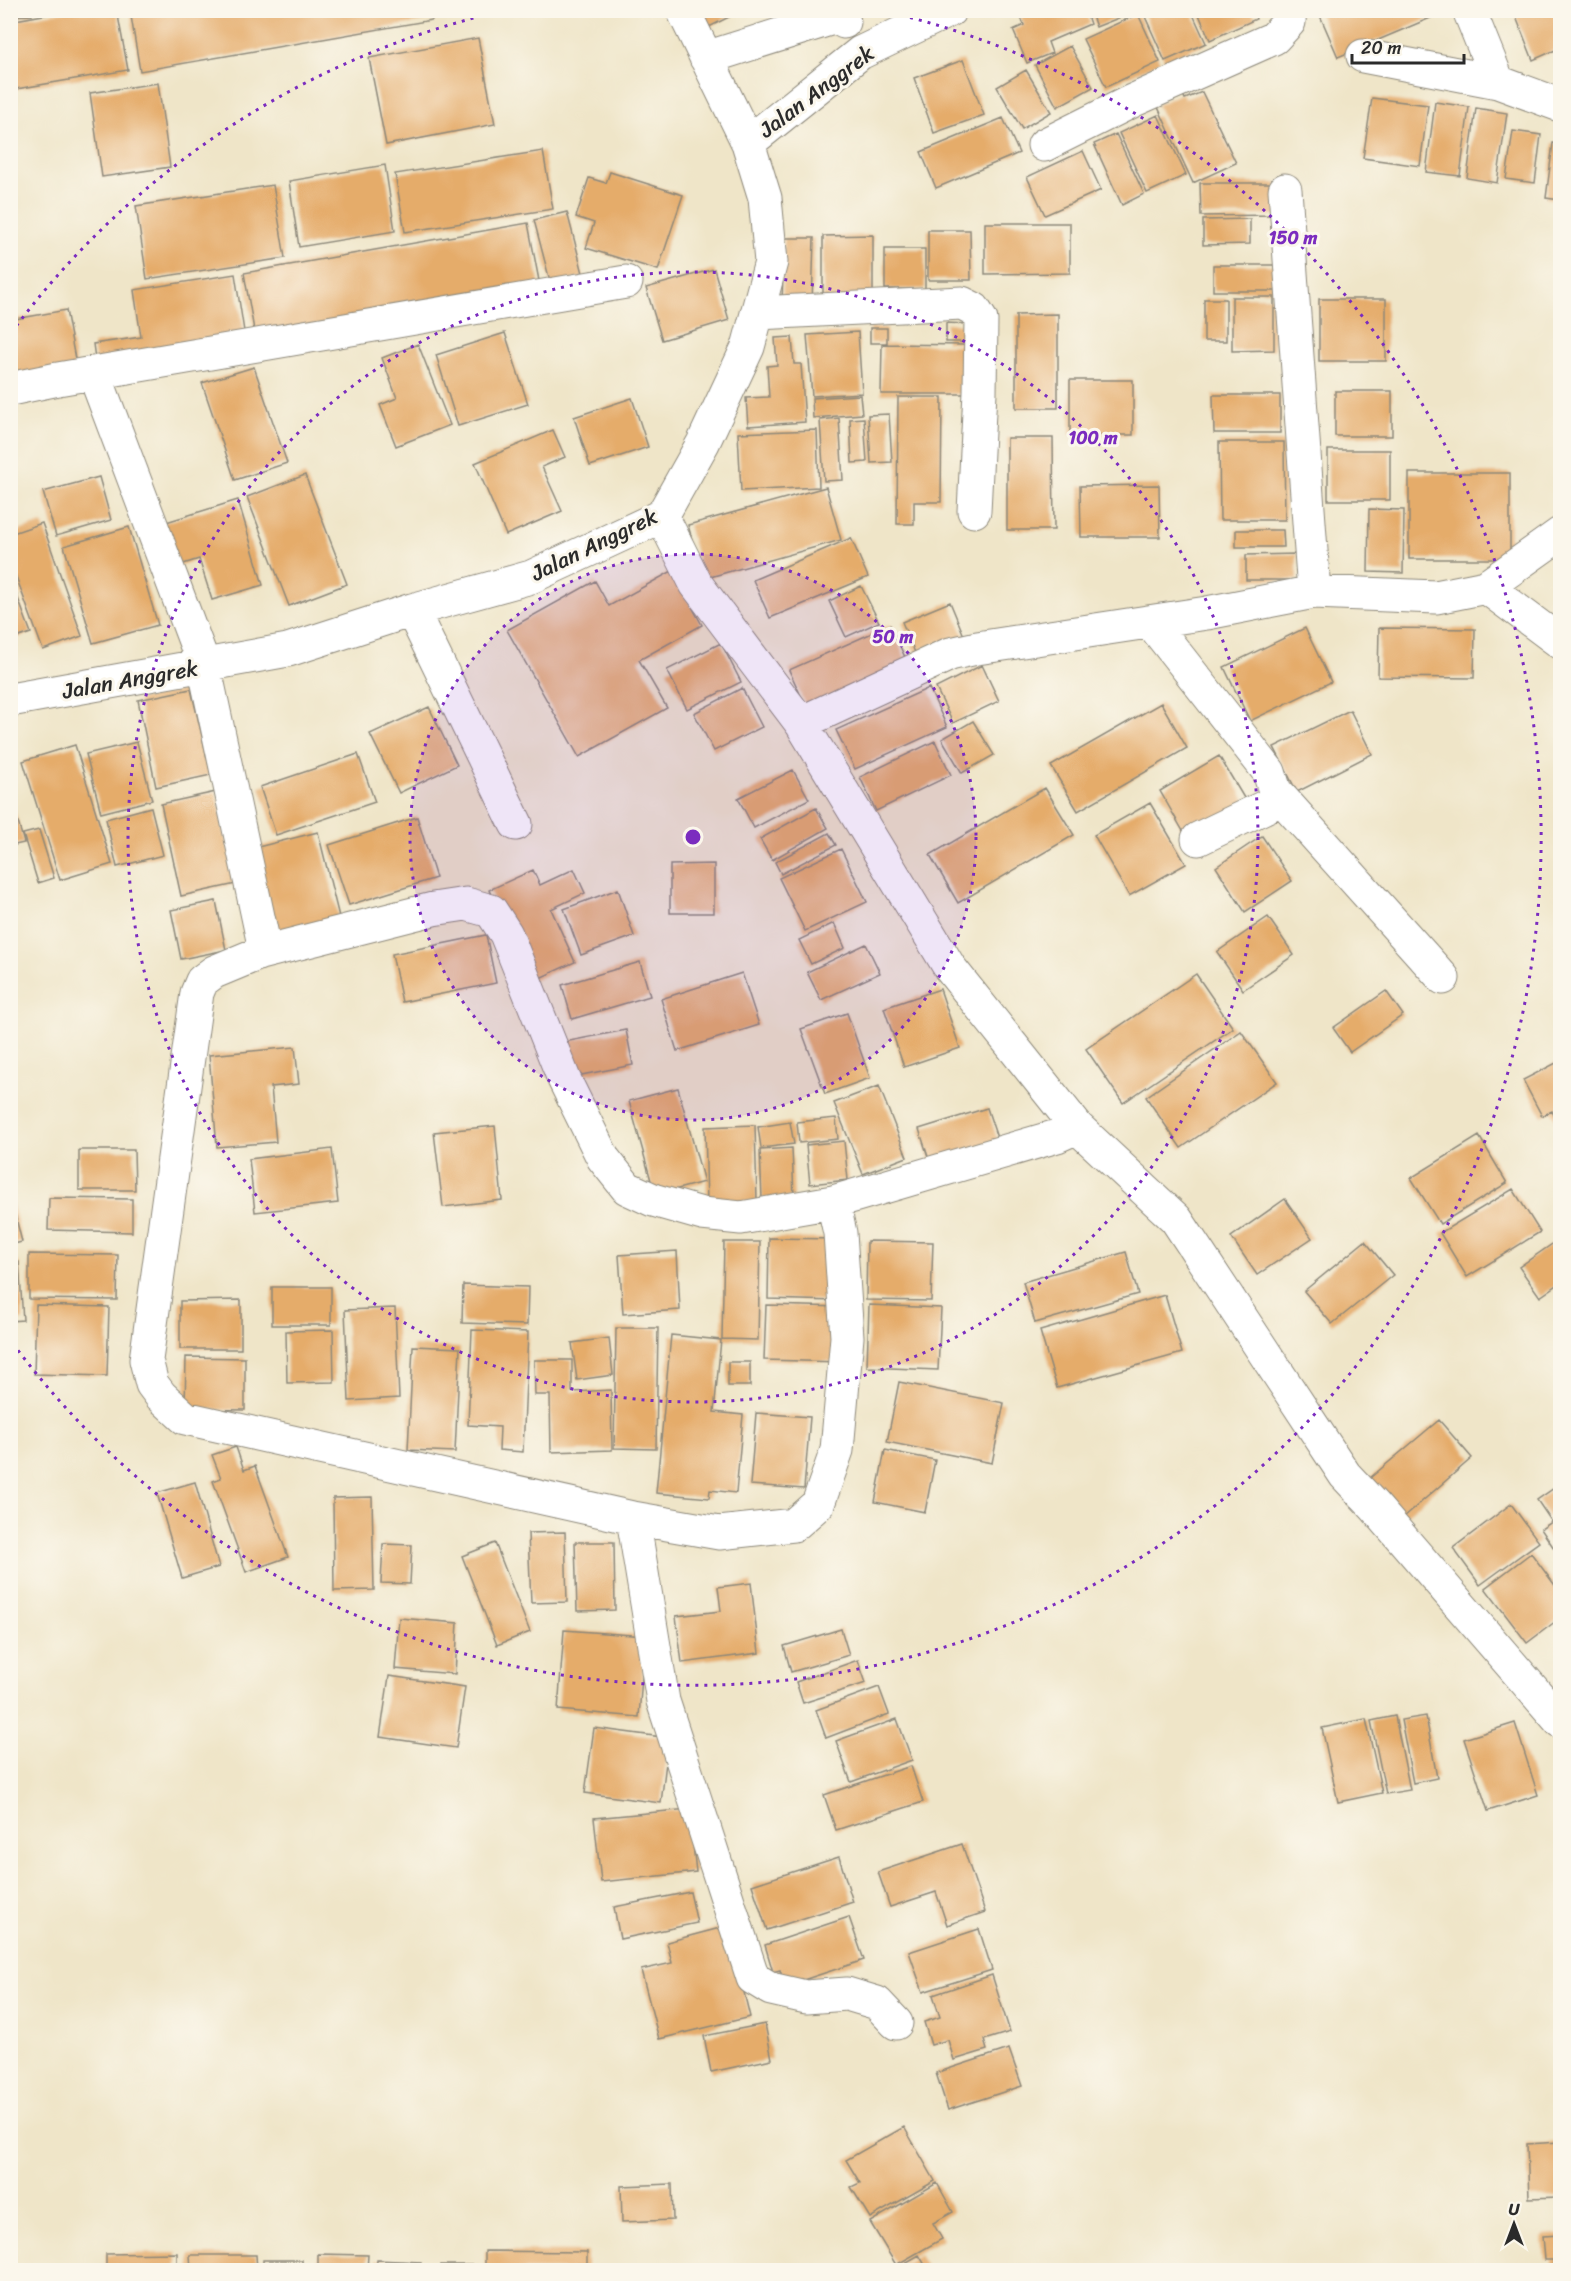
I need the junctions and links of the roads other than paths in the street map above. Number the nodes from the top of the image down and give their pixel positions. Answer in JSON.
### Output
{"nodes":[{"id":1,"x":683,"y":10,"type":"edge"},
{"id":2,"x":950,"y":10,"type":"edge"},
{"id":3,"x":1290,"y":10,"type":"edge"},
{"id":4,"x":1469,"y":10,"type":"edge"},
{"id":5,"x":841,"y":16,"type":"edge"},
{"id":6,"x":860,"y":53,"type":"junction"},
{"id":7,"x":1364,"y":56,"type":"dead end"},
{"id":8,"x":706,"y":58,"type":"junction"},
{"id":9,"x":1498,"y":82,"type":"junction"},
{"id":10,"x":1560,"y":105,"type":"edge"},
{"id":11,"x":748,"y":143,"type":"junction"},
{"id":12,"x":1044,"y":145,"type":"dead end"},
{"id":13,"x":1286,"y":190,"type":"dead end"},
{"id":14,"x":626,"y":282,"type":"dead end"},
{"id":15,"x":757,"y":313,"type":"junction"},
{"id":16,"x":94,"y":373,"type":"junction"},
{"id":17,"x":10,"y":389,"type":"edge"},
{"id":18,"x":974,"y":511,"type":"dead end"},
{"id":19,"x":662,"y":516,"type":"junction"},
{"id":20,"x":1560,"y":534,"type":"edge"},
{"id":21,"x":1486,"y":587,"type":"junction"},
{"id":22,"x":1314,"y":592,"type":"junction"},
{"id":23,"x":412,"y":610,"type":"junction"},
{"id":24,"x":1151,"y":622,"type":"junction"},
{"id":25,"x":1560,"y":642,"type":"edge"},
{"id":26,"x":204,"y":665,"type":"junction"},
{"id":27,"x":10,"y":700,"type":"edge"},
{"id":28,"x":801,"y":723,"type":"junction"},
{"id":29,"x":1275,"y":791,"type":"junction"},
{"id":30,"x":516,"y":824,"type":"dead end"},
{"id":31,"x":1198,"y":839,"type":"dead end"},
{"id":32,"x":260,"y":953,"type":"junction"},
{"id":33,"x":1443,"y":978,"type":"dead end"},
{"id":34,"x":1077,"y":1126,"type":"junction"},
{"id":35,"x":833,"y":1202,"type":"junction"},
{"id":36,"x":633,"y":1518,"type":"junction"},
{"id":37,"x":1560,"y":1721,"type":"edge"},
{"id":38,"x":896,"y":2023,"type":"dead end"}],
"edges":[{"from":1,"to":8,"type":"street"},
{"from":2,"to":6,"type":"street","name":"Jalan Anggrek"},
{"from":3,"to":12,"type":"street"},
{"from":4,"to":9,"type":"street"},
{"from":5,"to":6,"type":"street"},
{"from":5,"to":8,"type":"street"},
{"from":6,"to":11,"type":"street","name":"Jalan Anggrek"},
{"from":7,"to":9,"type":"street"},
{"from":8,"to":11,"type":"street"},
{"from":9,"to":10,"type":"street"},
{"from":11,"to":15,"type":"street","name":"Jalan Anggrek"},
{"from":13,"to":22,"type":"street"},
{"from":14,"to":16,"type":"street"},
{"from":15,"to":18,"type":"street"},
{"from":15,"to":19,"type":"street","name":"Jalan Anggrek"},
{"from":16,"to":17,"type":"street"},
{"from":16,"to":26,"type":"street"},
{"from":19,"to":23,"type":"street","name":"Jalan Anggrek"},
{"from":19,"to":28,"type":"street"},
{"from":20,"to":21,"type":"street"},
{"from":21,"to":22,"type":"street"},
{"from":21,"to":25,"type":"street"},
{"from":22,"to":24,"type":"street"},
{"from":23,"to":26,"type":"street","name":"Jalan Anggrek"},
{"from":23,"to":30,"type":"street"},
{"from":24,"to":28,"type":"street"},
{"from":24,"to":29,"type":"street"},
{"from":26,"to":27,"type":"street","name":"Jalan Anggrek"},
{"from":26,"to":32,"type":"street"},
{"from":28,"to":34,"type":"street"},
{"from":29,"to":31,"type":"street"},
{"from":29,"to":33,"type":"street"},
{"from":32,"to":35,"type":"street"},
{"from":32,"to":36,"type":"street"},
{"from":34,"to":35,"type":"street"},
{"from":34,"to":37,"type":"street"},
{"from":35,"to":36,"type":"street"},
{"from":36,"to":38,"type":"street"}]}
